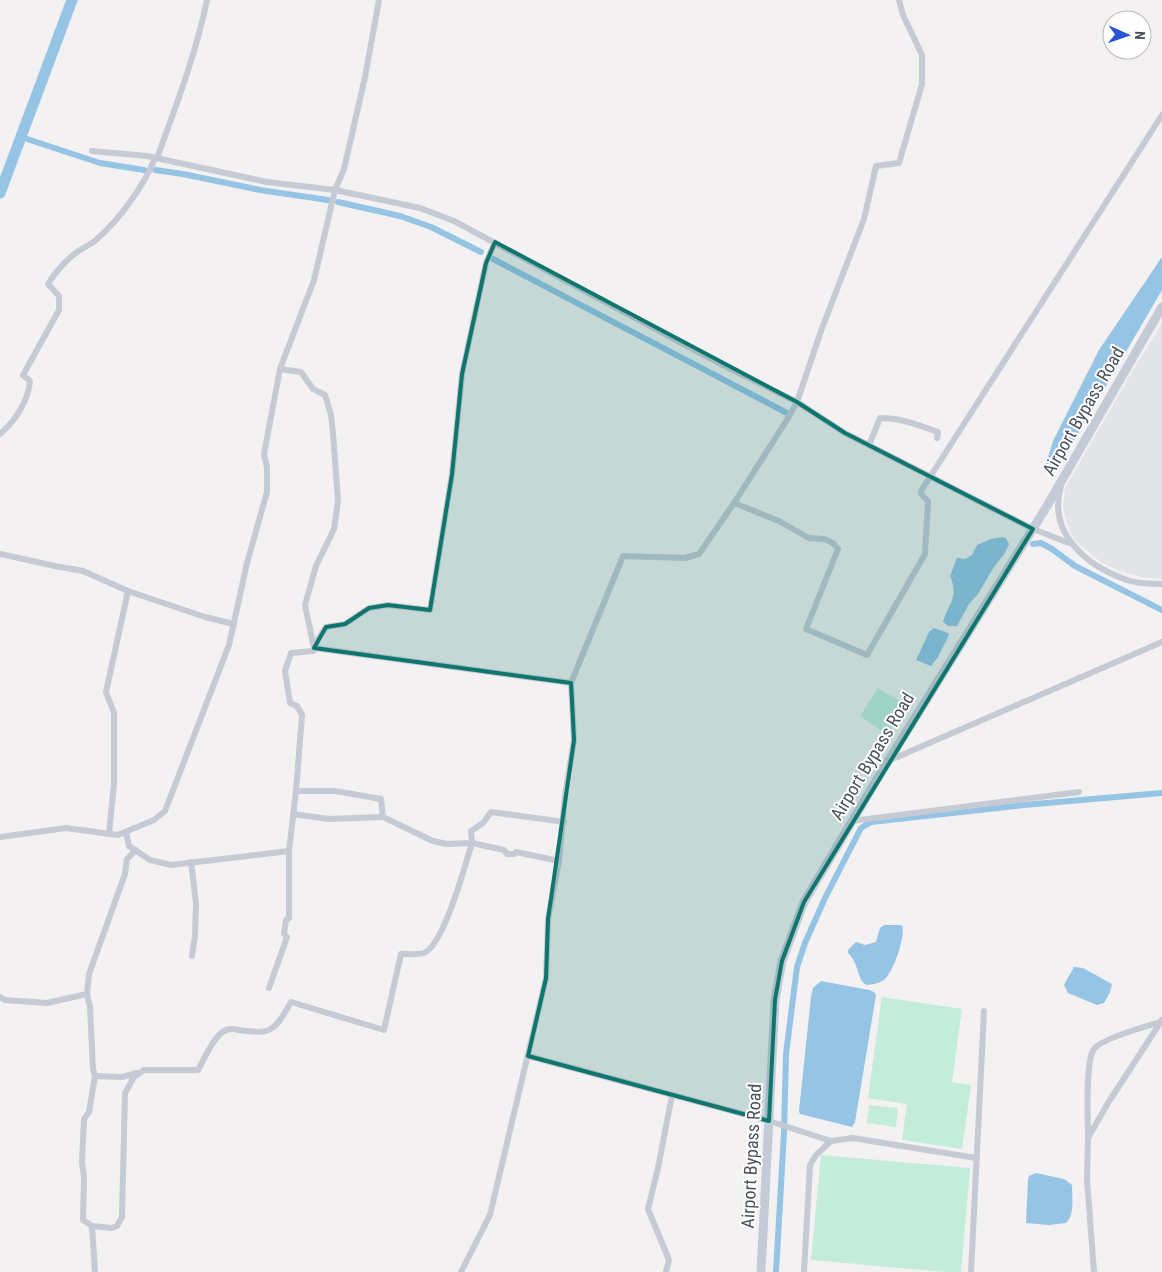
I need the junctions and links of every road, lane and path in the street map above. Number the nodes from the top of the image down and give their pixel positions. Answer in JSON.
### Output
{"nodes":[{"id":1,"x":207,"y":0,"type":"edge"},
{"id":2,"x":379,"y":0,"type":"edge"},
{"id":3,"x":899,"y":0,"type":"edge"},
{"id":4,"x":1162,"y":115,"type":"edge"},
{"id":5,"x":92,"y":151,"type":"dead end"},
{"id":6,"x":156,"y":158,"type":"junction"},
{"id":7,"x":335,"y":190,"type":"junction"},
{"id":8,"x":495,"y":242,"type":"junction"},
{"id":9,"x":1162,"y":307,"type":"edge"},
{"id":10,"x":280,"y":369,"type":"junction"},
{"id":11,"x":797,"y":402,"type":"junction"},
{"id":12,"x":0,"y":434,"type":"edge"},
{"id":13,"x":937,"y":438,"type":"dead end"},
{"id":14,"x":869,"y":445,"type":"junction"},
{"id":15,"x":929,"y":475,"type":"junction"},
{"id":16,"x":1064,"y":477,"type":"junction"},
{"id":17,"x":734,"y":503,"type":"junction"},
{"id":18,"x":1032,"y":529,"type":"junction"},
{"id":19,"x":1069,"y":543,"type":"junction"},
{"id":20,"x":0,"y":554,"type":"edge"},
{"id":21,"x":1162,"y":584,"type":"edge"},
{"id":22,"x":128,"y":591,"type":"junction"},
{"id":23,"x":234,"y":624,"type":"junction"},
{"id":24,"x":1162,"y":642,"type":"edge"},
{"id":25,"x":314,"y":648,"type":"junction"},
{"id":26,"x":571,"y":683,"type":"junction"},
{"id":27,"x":888,"y":761,"type":"junction"},
{"id":28,"x":296,"y":791,"type":"junction"},
{"id":29,"x":1079,"y":792,"type":"dead end"},
{"id":30,"x":294,"y":814,"type":"junction"},
{"id":31,"x":383,"y":817,"type":"junction"},
{"id":32,"x":852,"y":821,"type":"junction"},
{"id":33,"x":564,"y":822,"type":"junction"},
{"id":34,"x":126,"y":832,"type":"junction"},
{"id":35,"x":109,"y":834,"type":"junction"},
{"id":36,"x":0,"y":837,"type":"edge"},
{"id":37,"x":472,"y":843,"type":"junction"},
{"id":38,"x":136,"y":850,"type":"junction"},
{"id":39,"x":289,"y":851,"type":"junction"},
{"id":40,"x":559,"y":861,"type":"junction"},
{"id":41,"x":191,"y":862,"type":"junction"},
{"id":42,"x":192,"y":956,"type":"dead end"},
{"id":43,"x":269,"y":988,"type":"dead end"},
{"id":44,"x":87,"y":994,"type":"junction"},
{"id":45,"x":0,"y":997,"type":"edge"},
{"id":46,"x":984,"y":1011,"type":"dead end"},
{"id":47,"x":1161,"y":1021,"type":"edge"},
{"id":48,"x":528,"y":1056,"type":"junction"},
{"id":49,"x":140,"y":1072,"type":"junction"},
{"id":50,"x":95,"y":1076,"type":"junction"},
{"id":51,"x":672,"y":1095,"type":"junction"},
{"id":52,"x":769,"y":1121,"type":"junction"},
{"id":53,"x":1088,"y":1138,"type":"junction"},
{"id":54,"x":831,"y":1141,"type":"junction"},
{"id":55,"x":976,"y":1158,"type":"junction"},
{"id":56,"x":92,"y":1226,"type":"junction"},
{"id":57,"x":95,"y":1272,"type":"edge"},
{"id":58,"x":461,"y":1272,"type":"edge"},
{"id":59,"x":666,"y":1272,"type":"edge"},
{"id":60,"x":761,"y":1272,"type":"edge"},
{"id":61,"x":804,"y":1272,"type":"edge"},
{"id":62,"x":971,"y":1272,"type":"edge"},
{"id":63,"x":1094,"y":1272,"type":"edge"}],
"edges":[{"from":1,"to":6,"type":"street"},
{"from":2,"to":7,"type":"street"},
{"from":3,"to":11,"type":"street"},
{"from":4,"to":15,"type":"street"},
{"from":5,"to":6,"type":"street"},
{"from":6,"to":7,"type":"street"},
{"from":6,"to":12,"type":"street"},
{"from":7,"to":8,"type":"street"},
{"from":7,"to":10,"type":"street"},
{"from":8,"to":11,"type":"street"},
{"from":8,"to":25,"type":"street"},
{"from":9,"to":16,"type":"street","name":"Airport Bypass Road"},
{"from":10,"to":23,"type":"street"},
{"from":10,"to":25,"type":"street"},
{"from":11,"to":14,"type":"street"},
{"from":11,"to":17,"type":"street"},
{"from":13,"to":14,"type":"street"},
{"from":14,"to":15,"type":"street"},
{"from":15,"to":17,"type":"street"},
{"from":15,"to":18,"type":"street"},
{"from":16,"to":18,"type":"street","name":"Airport Bypass Road"},
{"from":16,"to":19,"type":"street"},
{"from":17,"to":26,"type":"street"},
{"from":18,"to":19,"type":"street"},
{"from":18,"to":27,"type":"street","name":"Airport Bypass Road"},
{"from":19,"to":21,"type":"street"},
{"from":20,"to":22,"type":"street"},
{"from":22,"to":23,"type":"street"},
{"from":22,"to":35,"type":"street"},
{"from":23,"to":34,"type":"street"},
{"from":24,"to":27,"type":"street"},
{"from":25,"to":26,"type":"street"},
{"from":25,"to":28,"type":"street"},
{"from":26,"to":33,"type":"street"},
{"from":27,"to":32,"type":"street","name":"Airport Bypass Road"},
{"from":28,"to":30,"type":"street"},
{"from":28,"to":31,"type":"street"},
{"from":29,"to":32,"type":"street"},
{"from":30,"to":31,"type":"street"},
{"from":30,"to":39,"type":"street"},
{"from":31,"to":37,"type":"street"},
{"from":32,"to":52,"type":"street","name":"Airport Bypass Road"},
{"from":33,"to":37,"type":"street"},
{"from":33,"to":40,"type":"street"},
{"from":34,"to":35,"type":"street"},
{"from":34,"to":38,"type":"street"},
{"from":35,"to":36,"type":"street"},
{"from":37,"to":40,"type":"street"},
{"from":37,"to":49,"type":"street"},
{"from":38,"to":41,"type":"street"},
{"from":38,"to":44,"type":"street"},
{"from":39,"to":41,"type":"street"},
{"from":39,"to":43,"type":"street"},
{"from":40,"to":48,"type":"street"},
{"from":41,"to":42,"type":"street"},
{"from":44,"to":45,"type":"street"},
{"from":44,"to":50,"type":"street"},
{"from":46,"to":55,"type":"street"},
{"from":47,"to":53,"type":"street"},
{"from":47,"to":53,"type":"street"},
{"from":48,"to":51,"type":"street"},
{"from":48,"to":58,"type":"street"},
{"from":49,"to":50,"type":"street"},
{"from":49,"to":56,"type":"street"},
{"from":50,"to":56,"type":"street"},
{"from":51,"to":52,"type":"street"},
{"from":51,"to":59,"type":"street"},
{"from":52,"to":54,"type":"street"},
{"from":52,"to":60,"type":"street","name":"Airport Bypass Road"},
{"from":53,"to":63,"type":"street"},
{"from":54,"to":55,"type":"street"},
{"from":54,"to":61,"type":"street"},
{"from":55,"to":62,"type":"street"},
{"from":56,"to":57,"type":"street"}]}
